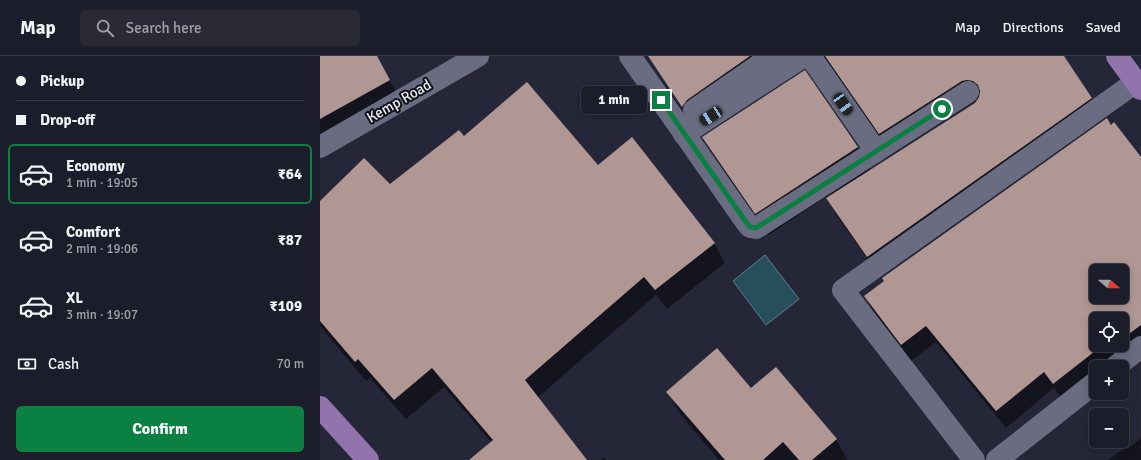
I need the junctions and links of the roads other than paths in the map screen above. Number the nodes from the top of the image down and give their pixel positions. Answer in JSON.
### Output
{"nodes":[{"id":1,"x":478,"y":56,"type":"edge"},
{"id":2,"x":630,"y":56,"type":"edge"},
{"id":3,"x":772,"y":56,"type":"edge"},
{"id":4,"x":804,"y":56,"type":"edge"},
{"id":5,"x":810,"y":56,"type":"edge"},
{"id":6,"x":1117,"y":56,"type":"edge"},
{"id":7,"x":1139,"y":86,"type":"edge"},
{"id":8,"x":968,"y":92,"type":"dead end"},
{"id":9,"x":680,"y":128,"type":"junction"},
{"id":10,"x":320,"y":147,"type":"edge"},
{"id":11,"x":876,"y":151,"type":"junction"},
{"id":12,"x":1141,"y":347,"type":"edge"},
{"id":13,"x":1124,"y":360,"type":"edge"},
{"id":14,"x":1089,"y":388,"type":"edge"},
{"id":15,"x":320,"y":407,"type":"edge"},
{"id":16,"x":368,"y":460,"type":"edge"},
{"id":17,"x":974,"y":460,"type":"edge"},
{"id":18,"x":997,"y":460,"type":"edge"}],
"edges":[{"from":1,"to":10,"type":"street","name":"Kemp Road"},
{"from":2,"to":9,"type":"street"},
{"from":3,"to":9,"type":"street"},
{"from":4,"to":9,"type":"street"},
{"from":5,"to":11,"type":"street"},
{"from":6,"to":7,"type":"main road"},
{"from":7,"to":17,"type":"street"},
{"from":8,"to":11,"type":"street"},
{"from":9,"to":11,"type":"street"},
{"from":12,"to":13,"type":"street"},
{"from":14,"to":18,"type":"street"},
{"from":15,"to":16,"type":"main road"}]}
